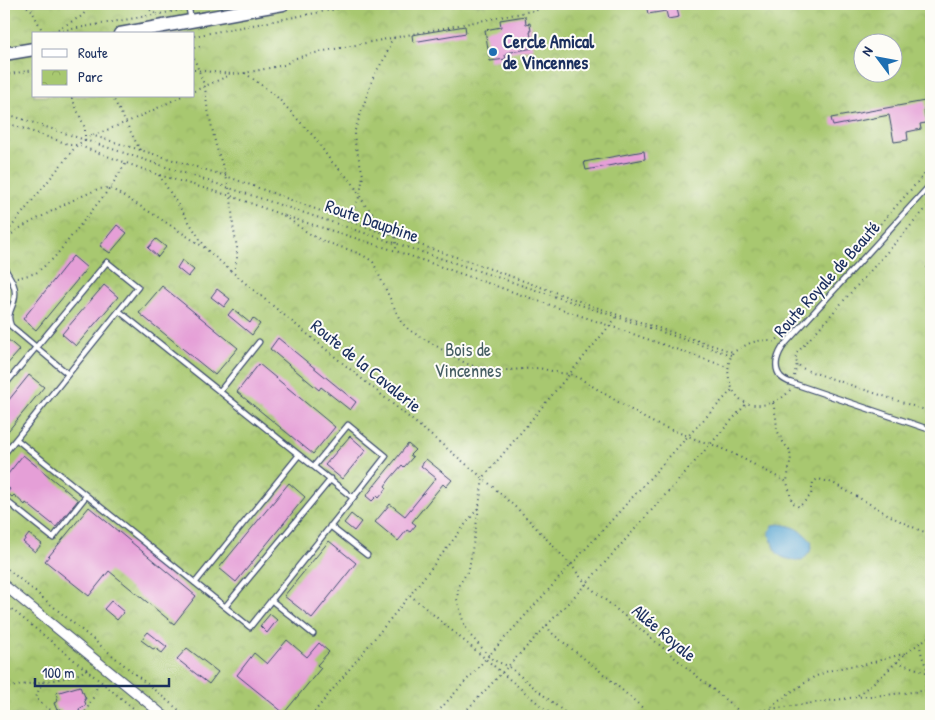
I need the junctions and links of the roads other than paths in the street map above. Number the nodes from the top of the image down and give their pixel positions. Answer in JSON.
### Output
{"nodes":[{"id":1,"x":283,"y":4,"type":"edge"},
{"id":2,"x":189,"y":11,"type":"edge"},
{"id":3,"x":126,"y":32,"type":"edge"},
{"id":4,"x":32,"y":49,"type":"edge"},
{"id":5,"x":4,"y":54,"type":"edge"},
{"id":6,"x":931,"y":184,"type":"edge"},
{"id":7,"x":4,"y":267,"type":"edge"},
{"id":8,"x":119,"y":311,"type":"junction"},
{"id":9,"x":259,"y":342,"type":"dead end"},
{"id":10,"x":36,"y":347,"type":"junction"},
{"id":11,"x":68,"y":374,"type":"junction"},
{"id":12,"x":4,"y":386,"type":"edge"},
{"id":13,"x":220,"y":391,"type":"junction"},
{"id":14,"x":931,"y":430,"type":"edge"},
{"id":15,"x":16,"y":439,"type":"junction"},
{"id":16,"x":4,"y":454,"type":"edge"},
{"id":17,"x":299,"y":454,"type":"junction"},
{"id":18,"x":314,"y":466,"type":"junction"},
{"id":19,"x":330,"y":479,"type":"junction"},
{"id":20,"x":86,"y":496,"type":"junction"},
{"id":21,"x":353,"y":498,"type":"junction"},
{"id":22,"x":4,"y":499,"type":"edge"},
{"id":23,"x":330,"y":526,"type":"junction"},
{"id":24,"x":367,"y":555,"type":"dead end"},
{"id":25,"x":195,"y":583,"type":"junction"},
{"id":26,"x":4,"y":585,"type":"edge"},
{"id":27,"x":271,"y":600,"type":"junction"},
{"id":28,"x":225,"y":607,"type":"junction"},
{"id":29,"x":313,"y":634,"type":"dead end"},
{"id":30,"x":164,"y":716,"type":"edge"}],
"edges":[{"from":1,"to":2,"type":"street"},
{"from":2,"to":3,"type":"street"},
{"from":4,"to":5,"type":"street"},
{"from":6,"to":14,"type":"lane","name":"Route Royale de Beauté"},
{"from":7,"to":10,"type":"lane"},
{"from":8,"to":10,"type":"lane"},
{"from":8,"to":11,"type":"lane"},
{"from":8,"to":13,"type":"lane"},
{"from":9,"to":13,"type":"lane"},
{"from":10,"to":11,"type":"lane"},
{"from":10,"to":12,"type":"lane"},
{"from":11,"to":15,"type":"lane"},
{"from":13,"to":17,"type":"lane"},
{"from":15,"to":16,"type":"lane"},
{"from":15,"to":20,"type":"lane"},
{"from":17,"to":18,"type":"lane"},
{"from":17,"to":25,"type":"lane"},
{"from":18,"to":19,"type":"lane"},
{"from":18,"to":21,"type":"lane"},
{"from":19,"to":21,"type":"lane"},
{"from":19,"to":28,"type":"lane"},
{"from":20,"to":22,"type":"lane"},
{"from":20,"to":25,"type":"lane"},
{"from":21,"to":23,"type":"lane"},
{"from":23,"to":24,"type":"lane"},
{"from":23,"to":27,"type":"lane"},
{"from":25,"to":28,"type":"lane"},
{"from":26,"to":30,"type":"street"},
{"from":27,"to":28,"type":"lane"},
{"from":27,"to":29,"type":"lane"}]}
